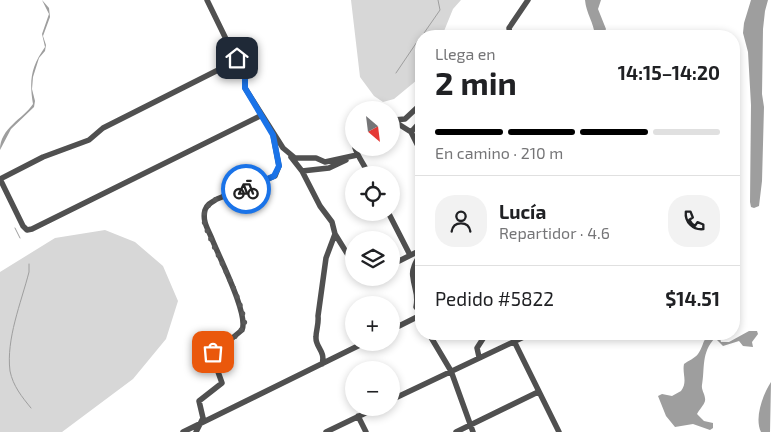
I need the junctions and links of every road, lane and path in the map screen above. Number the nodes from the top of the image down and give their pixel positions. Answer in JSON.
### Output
{"nodes":[{"id":1,"x":207,"y":0,"type":"edge"},
{"id":2,"x":528,"y":0,"type":"edge"},
{"id":3,"x":509,"y":30,"type":"edge"},
{"id":4,"x":238,"y":60,"type":"junction"},
{"id":5,"x":415,"y":109,"type":"edge"},
{"id":6,"x":262,"y":115,"type":"junction"},
{"id":7,"x":400,"y":119,"type":"edge"},
{"id":8,"x":400,"y":125,"type":"edge"},
{"id":9,"x":415,"y":128,"type":"edge"},
{"id":10,"x":411,"y":132,"type":"junction"},
{"id":11,"x":273,"y":135,"type":"junction"},
{"id":12,"x":415,"y":140,"type":"edge"},
{"id":13,"x":290,"y":155,"type":"junction"},
{"id":14,"x":353,"y":156,"type":"edge"},
{"id":15,"x":355,"y":156,"type":"edge"},
{"id":16,"x":302,"y":171,"type":"junction"},
{"id":17,"x":0,"y":179,"type":"edge"},
{"id":18,"x":393,"y":221,"type":"edge"},
{"id":19,"x":335,"y":234,"type":"junction"},
{"id":20,"x":345,"y":250,"type":"edge"},
{"id":21,"x":415,"y":254,"type":"edge"},
{"id":22,"x":410,"y":255,"type":"junction"},
{"id":23,"x":400,"y":260,"type":"edge"},
{"id":24,"x":415,"y":265,"type":"edge"},
{"id":25,"x":415,"y":286,"type":"edge"},
{"id":26,"x":415,"y":309,"type":"edge"},
{"id":27,"x":415,"y":317,"type":"edge"},
{"id":28,"x":407,"y":322,"type":"junction"},
{"id":29,"x":400,"y":326,"type":"edge"},
{"id":30,"x":433,"y":340,"type":"edge"},
{"id":31,"x":482,"y":340,"type":"edge"},
{"id":32,"x":514,"y":341,"type":"joint"},
{"id":33,"x":348,"y":351,"type":"edge"},
{"id":34,"x":479,"y":357,"type":"junction"},
{"id":35,"x":322,"y":364,"type":"junction"},
{"id":36,"x":451,"y":371,"type":"junction"},
{"id":37,"x":538,"y":392,"type":"junction"},
{"id":38,"x":400,"y":396,"type":"edge"},
{"id":39,"x":358,"y":416,"type":"joint"},
{"id":40,"x":202,"y":422,"type":"junction"},
{"id":41,"x":470,"y":425,"type":"junction"},
{"id":42,"x":183,"y":432,"type":"edge"},
{"id":43,"x":196,"y":432,"type":"edge"},
{"id":44,"x":326,"y":432,"type":"edge"},
{"id":45,"x":366,"y":432,"type":"edge"},
{"id":46,"x":456,"y":432,"type":"edge"},
{"id":47,"x":473,"y":432,"type":"edge"},
{"id":48,"x":559,"y":432,"type":"edge"}],
"edges":[{"from":1,"to":4,"type":"street"},
{"from":2,"to":3,"type":"street"},
{"from":4,"to":6,"type":"street"},
{"from":4,"to":17,"type":"street"},
{"from":5,"to":7,"type":"street"},
{"from":6,"to":11,"type":"street"},
{"from":6,"to":17,"type":"street"},
{"from":8,"to":10,"type":"street"},
{"from":9,"to":10,"type":"street"},
{"from":10,"to":12,"type":"street"},
{"from":11,"to":13,"type":"street"},
{"from":11,"to":40,"type":"street"},
{"from":13,"to":14,"type":"street"},
{"from":13,"to":16,"type":"street"},
{"from":15,"to":16,"type":"street"},
{"from":16,"to":19,"type":"street"},
{"from":18,"to":22,"type":"street"},
{"from":19,"to":20,"type":"street"},
{"from":19,"to":35,"type":"street"},
{"from":21,"to":22,"type":"street"},
{"from":22,"to":23,"type":"street"},
{"from":24,"to":25,"type":"street"},
{"from":26,"to":28,"type":"street"},
{"from":27,"to":28,"type":"street"},
{"from":28,"to":29,"type":"street"},
{"from":30,"to":36,"type":"street"},
{"from":31,"to":34,"type":"street"},
{"from":32,"to":34,"type":"street"},
{"from":32,"to":37,"type":"street"},
{"from":33,"to":35,"type":"street"},
{"from":34,"to":36,"type":"street"},
{"from":35,"to":40,"type":"street"},
{"from":36,"to":38,"type":"street"},
{"from":36,"to":41,"type":"street"},
{"from":37,"to":41,"type":"street"},
{"from":37,"to":48,"type":"street"},
{"from":39,"to":44,"type":"street"},
{"from":39,"to":45,"type":"street"},
{"from":40,"to":42,"type":"street"},
{"from":40,"to":43,"type":"street"},
{"from":41,"to":46,"type":"street"},
{"from":41,"to":47,"type":"street"}]}
